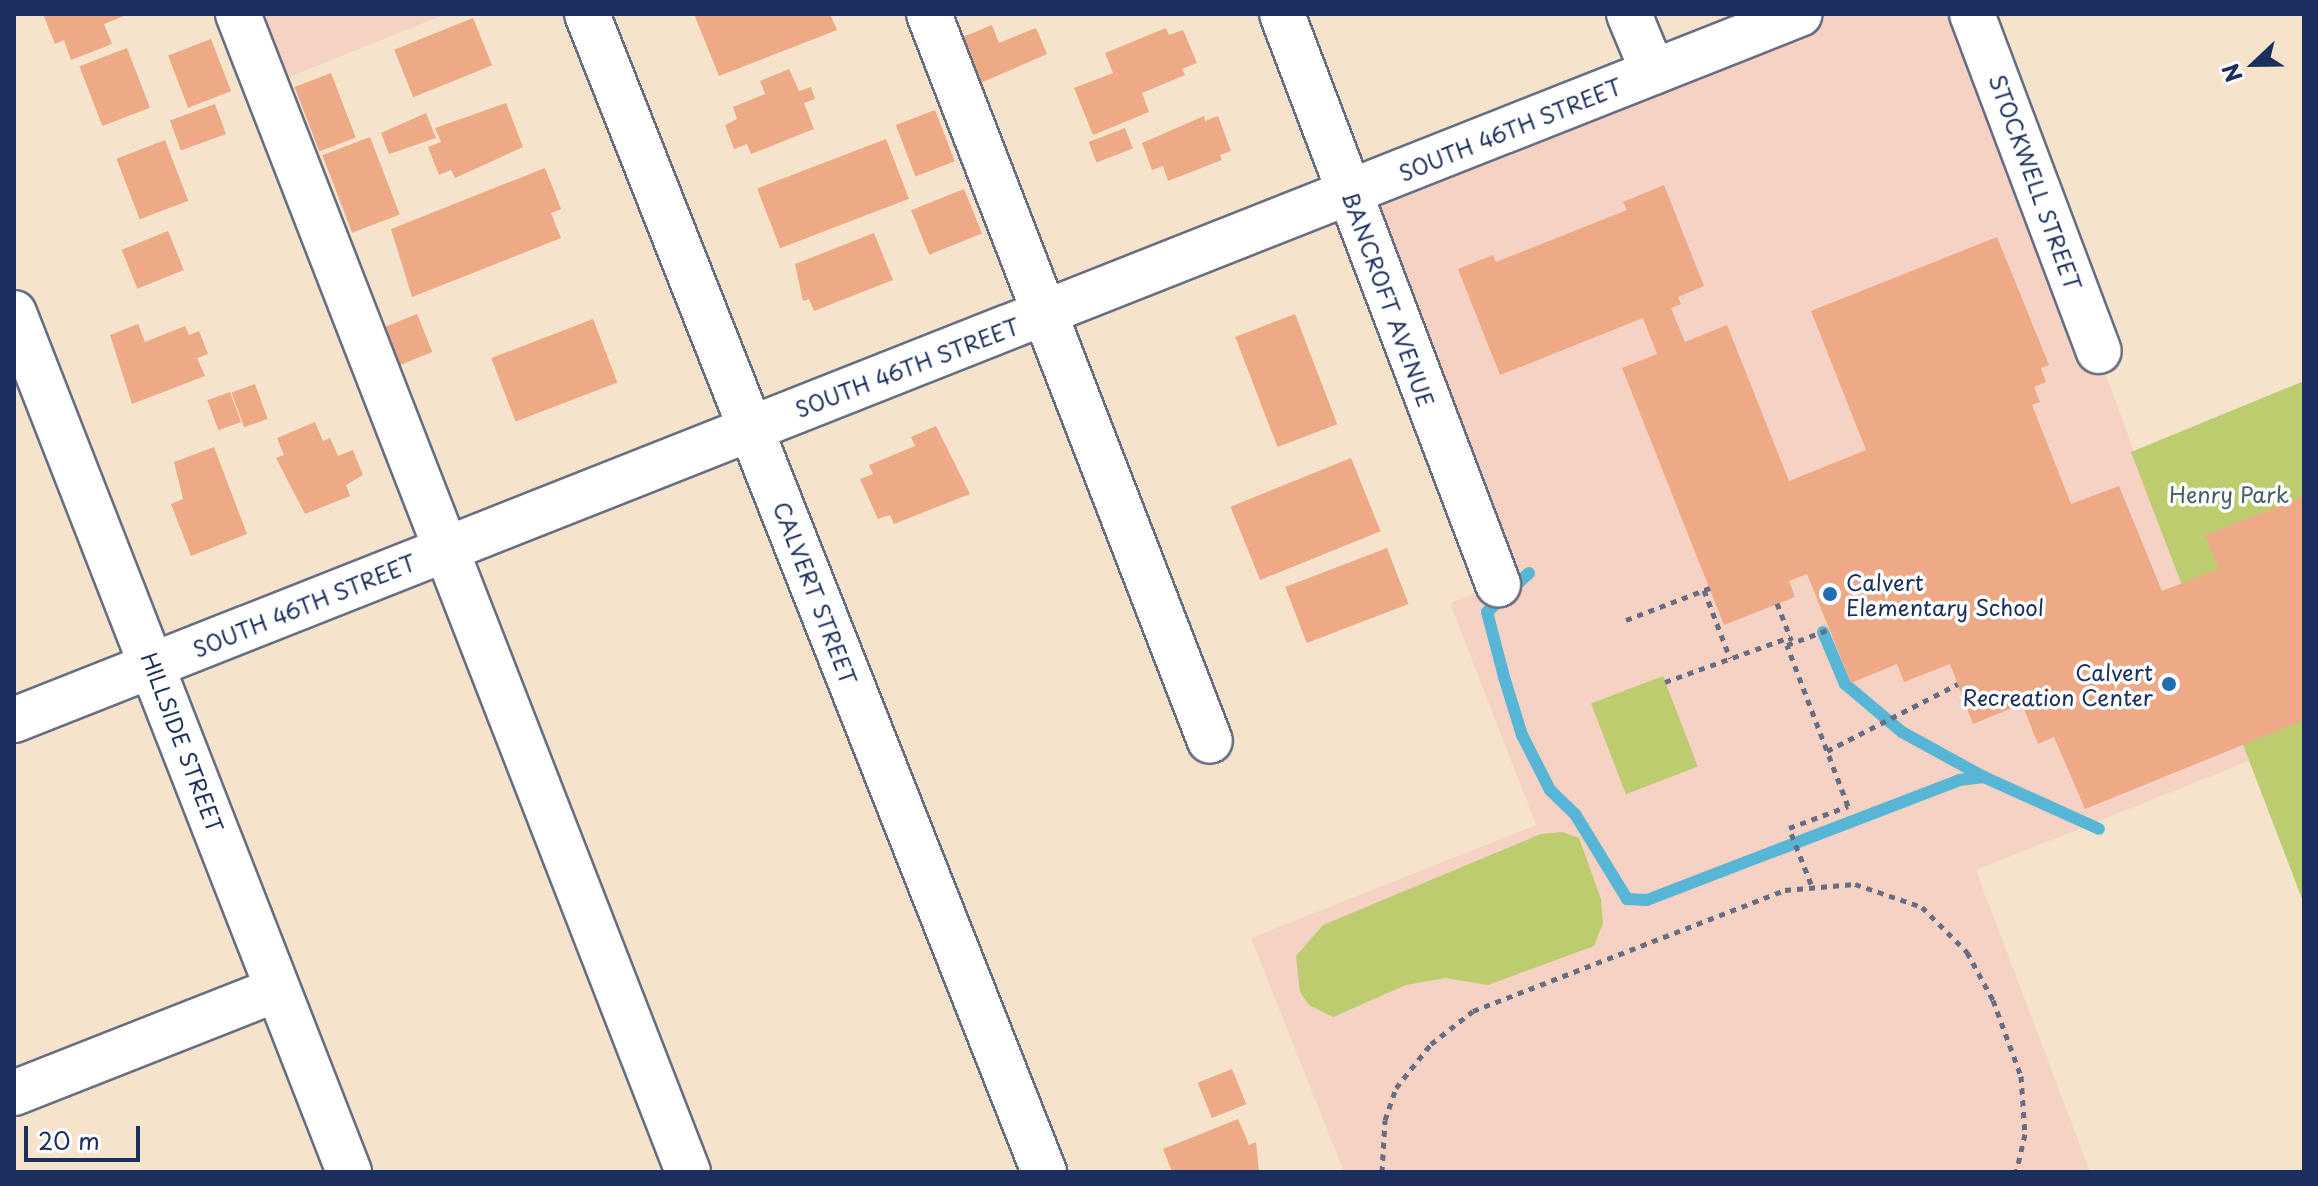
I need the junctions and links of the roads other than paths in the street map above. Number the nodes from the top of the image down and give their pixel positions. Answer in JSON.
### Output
{"nodes":[{"id":1,"x":238,"y":14,"type":"edge"},
{"id":2,"x":587,"y":14,"type":"edge"},
{"id":3,"x":929,"y":14,"type":"edge"},
{"id":4,"x":1282,"y":14,"type":"edge"},
{"id":5,"x":1629,"y":14,"type":"edge"},
{"id":6,"x":1800,"y":14,"type":"edge"},
{"id":7,"x":1972,"y":14,"type":"edge"},
{"id":8,"x":1653,"y":72,"type":"junction"},
{"id":9,"x":1351,"y":192,"type":"junction"},
{"id":10,"x":1047,"y":312,"type":"junction"},
{"id":11,"x":14,"y":313,"type":"edge"},
{"id":12,"x":2099,"y":351,"type":"dead end"},
{"id":13,"x":752,"y":428,"type":"junction"},
{"id":14,"x":447,"y":548,"type":"junction"},
{"id":15,"x":1498,"y":584,"type":"dead end"},
{"id":16,"x":154,"y":665,"type":"junction"},
{"id":17,"x":14,"y":720,"type":"edge"},
{"id":18,"x":1210,"y":741,"type":"dead end"},
{"id":19,"x":276,"y":990,"type":"junction"},
{"id":20,"x":14,"y":1093,"type":"edge"},
{"id":21,"x":349,"y":1172,"type":"edge"},
{"id":22,"x":688,"y":1172,"type":"edge"},
{"id":23,"x":1044,"y":1172,"type":"edge"}],
"edges":[{"from":1,"to":14,"type":"street"},
{"from":2,"to":13,"type":"street","name":"CALVERT STREET"},
{"from":3,"to":10,"type":"street"},
{"from":4,"to":9,"type":"street","name":"BANCROFT AVENUE"},
{"from":5,"to":8,"type":"street"},
{"from":6,"to":8,"type":"street","name":"SOUTH 46TH STREET"},
{"from":7,"to":12,"type":"street","name":"STOCKWELL STREET"},
{"from":8,"to":9,"type":"street","name":"SOUTH 46TH STREET"},
{"from":9,"to":10,"type":"street","name":"SOUTH 46TH STREET"},
{"from":9,"to":15,"type":"street","name":"BANCROFT AVENUE"},
{"from":10,"to":13,"type":"street","name":"SOUTH 46TH STREET"},
{"from":10,"to":18,"type":"street"},
{"from":11,"to":16,"type":"street","name":"HILLSIDE STREET"},
{"from":13,"to":14,"type":"street","name":"SOUTH 46TH STREET"},
{"from":13,"to":23,"type":"street","name":"CALVERT STREET"},
{"from":14,"to":16,"type":"street","name":"SOUTH 46TH STREET"},
{"from":14,"to":22,"type":"street"},
{"from":16,"to":17,"type":"street","name":"SOUTH 46TH STREET"},
{"from":16,"to":19,"type":"street","name":"HILLSIDE STREET"},
{"from":19,"to":20,"type":"street"},
{"from":19,"to":21,"type":"street","name":"HILLSIDE STREET"}]}
